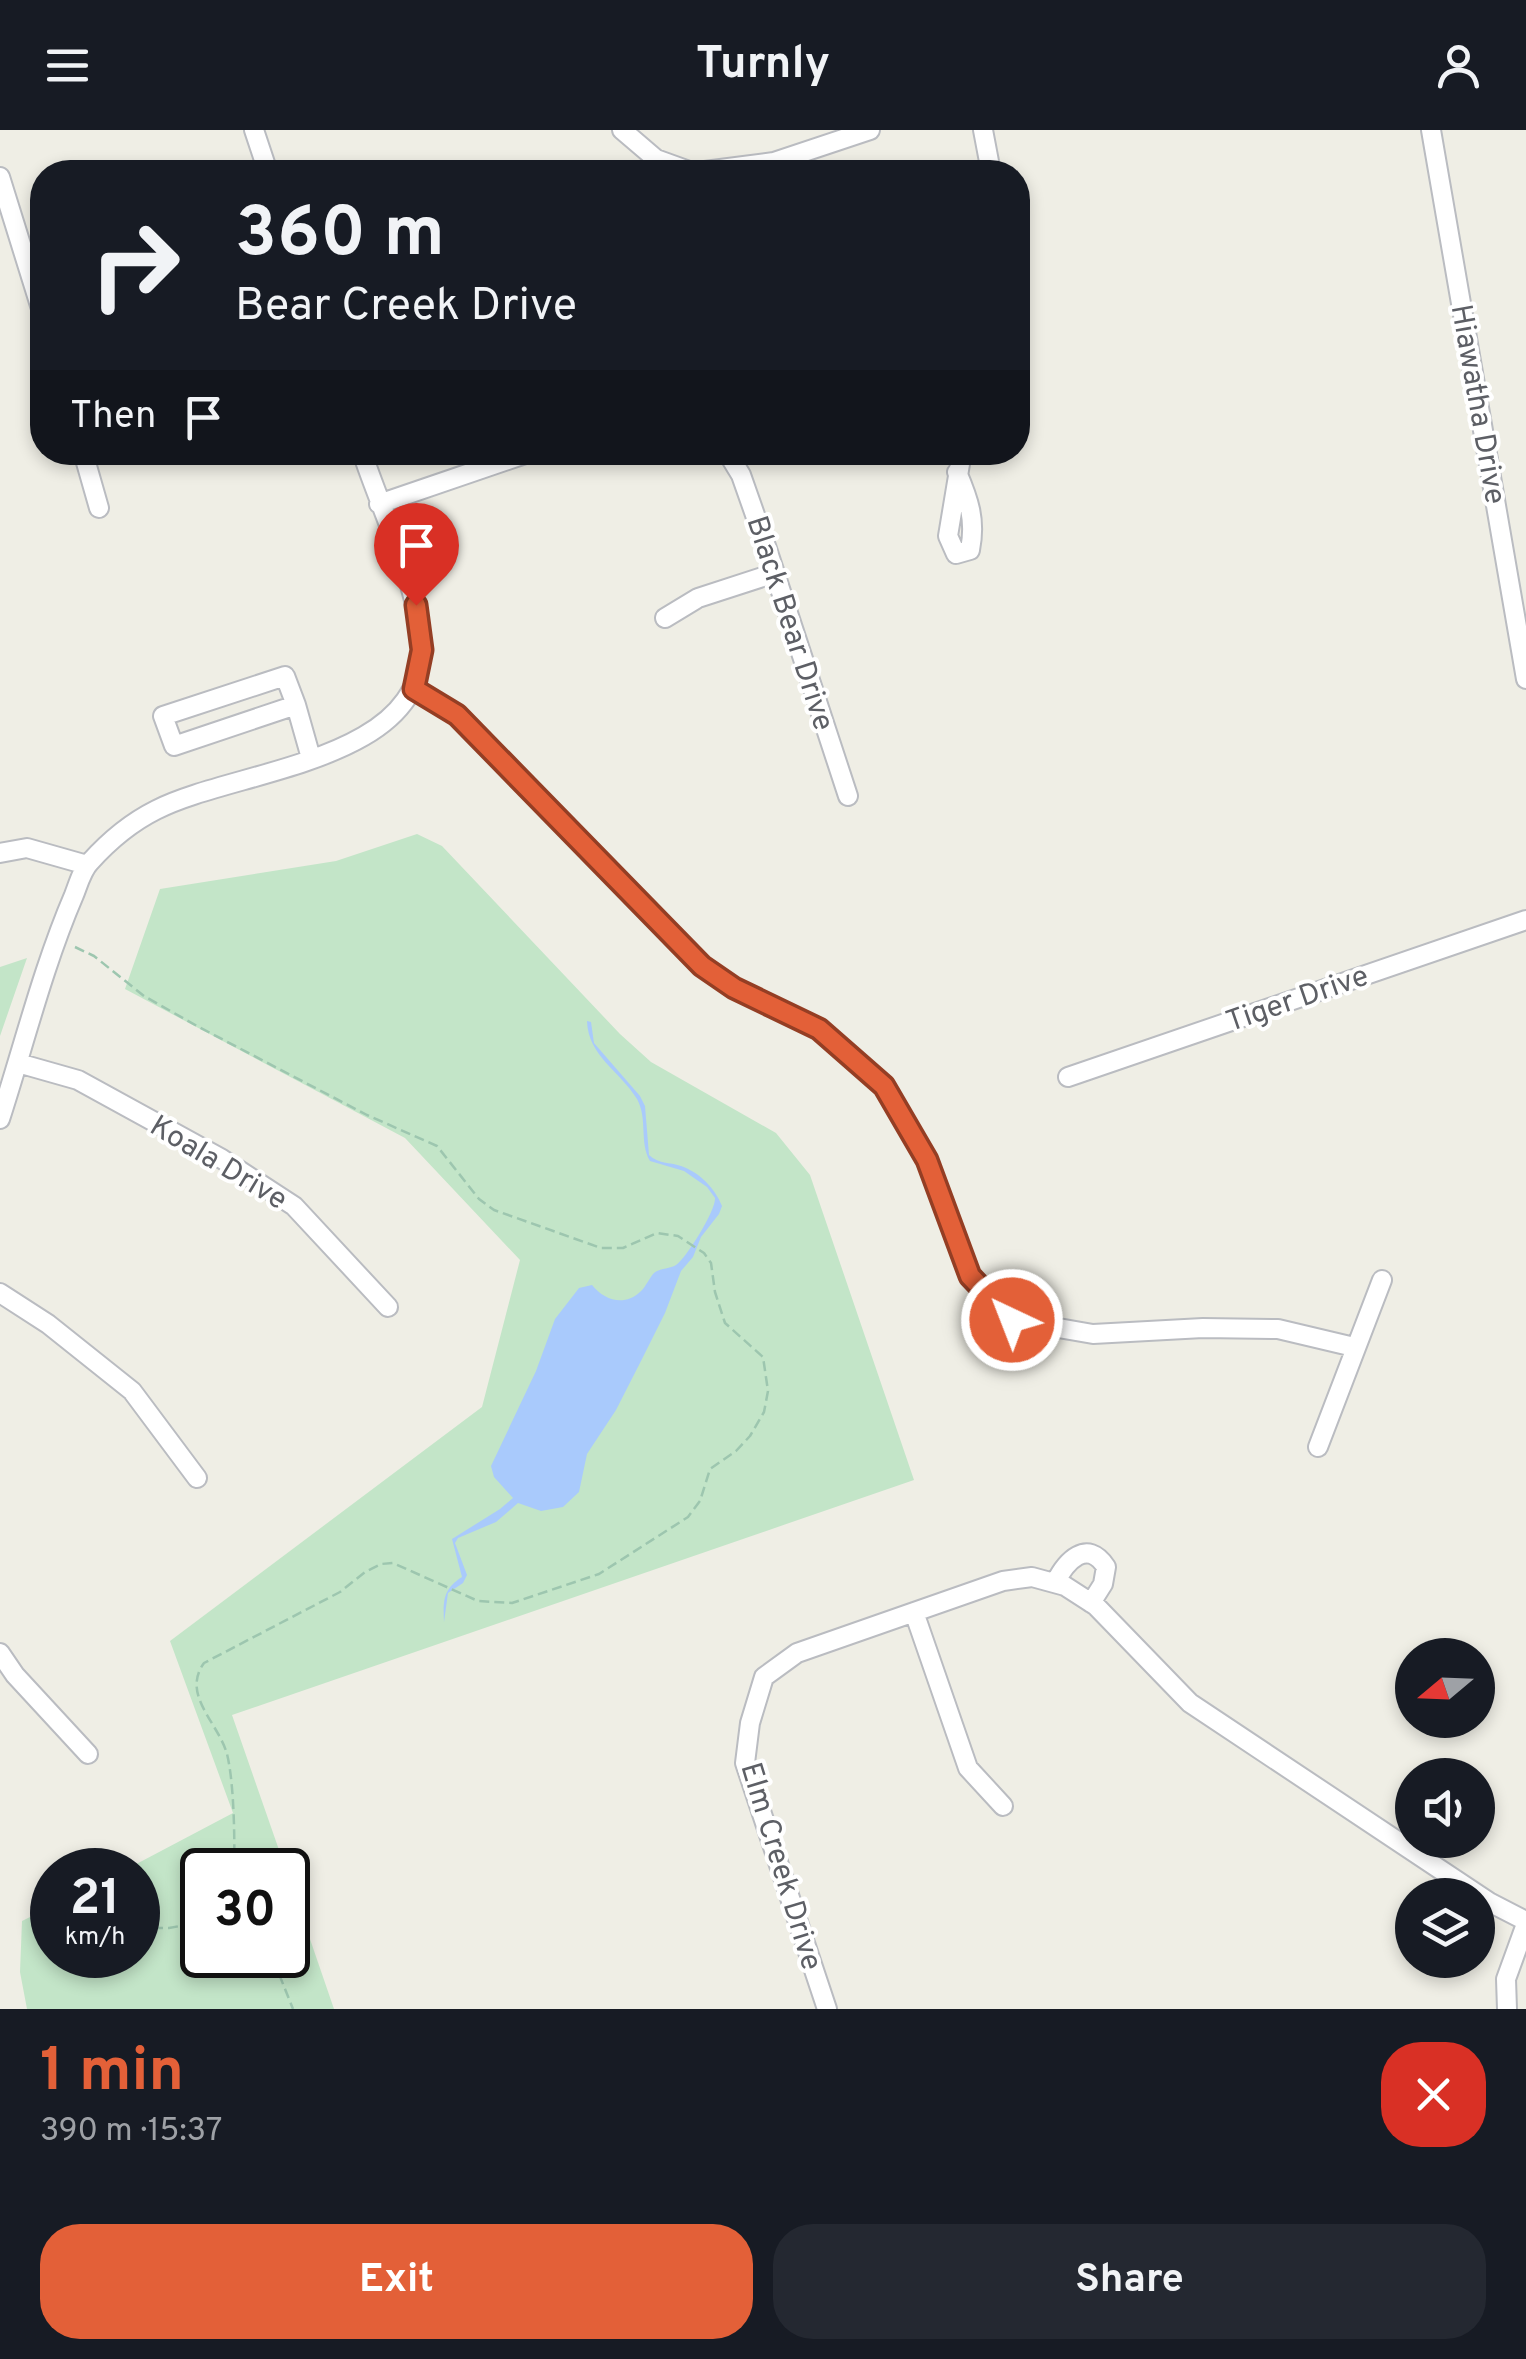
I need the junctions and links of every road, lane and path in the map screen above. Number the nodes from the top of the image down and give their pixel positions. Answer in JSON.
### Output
{"nodes":[{"id":1,"x":254,"y":130,"type":"edge"},
{"id":2,"x":622,"y":130,"type":"edge"},
{"id":3,"x":870,"y":130,"type":"edge"},
{"id":4,"x":984,"y":130,"type":"edge"},
{"id":5,"x":1431,"y":130,"type":"edge"},
{"id":6,"x":264,"y":160,"type":"edge"},
{"id":7,"x":662,"y":160,"type":"edge"},
{"id":8,"x":780,"y":160,"type":"edge"},
{"id":9,"x":989,"y":160,"type":"edge"},
{"id":10,"x":0,"y":178,"type":"edge"},
{"id":11,"x":30,"y":274,"type":"edge"},
{"id":12,"x":87,"y":465,"type":"edge"},
{"id":13,"x":366,"y":465,"type":"edge"},
{"id":14,"x":493,"y":465,"type":"edge"},
{"id":15,"x":734,"y":465,"type":"edge"},
{"id":16,"x":959,"y":465,"type":"edge"},
{"id":17,"x":957,"y":472,"type":"dead end"},
{"id":18,"x":379,"y":504,"type":"junction"},
{"id":19,"x":99,"y":508,"type":"dead end"},
{"id":20,"x":774,"y":573,"type":"junction"},
{"id":21,"x":664,"y":618,"type":"dead end"},
{"id":22,"x":1526,"y":679,"type":"edge"},
{"id":23,"x":414,"y":689,"type":"junction"},
{"id":24,"x":296,"y":705,"type":"junction"},
{"id":25,"x":311,"y":758,"type":"junction"},
{"id":26,"x":848,"y":796,"type":"dead end"},
{"id":27,"x":0,"y":854,"type":"edge"},
{"id":28,"x":87,"y":865,"type":"junction"},
{"id":29,"x":1526,"y":920,"type":"edge"},
{"id":30,"x":74,"y":947,"type":"dead end"},
{"id":31,"x":18,"y":1063,"type":"junction"},
{"id":32,"x":1068,"y":1077,"type":"dead end"},
{"id":33,"x":0,"y":1119,"type":"edge"},
{"id":34,"x":1382,"y":1280,"type":"dead end"},
{"id":35,"x":0,"y":1293,"type":"edge"},
{"id":36,"x":388,"y":1307,"type":"dead end"},
{"id":37,"x":1354,"y":1346,"type":"junction"},
{"id":38,"x":1318,"y":1447,"type":"dead end"},
{"id":39,"x":196,"y":1478,"type":"dead end"},
{"id":40,"x":1056,"y":1583,"type":"junction"},
{"id":41,"x":1091,"y":1603,"type":"junction"},
{"id":42,"x":914,"y":1612,"type":"junction"},
{"id":43,"x":0,"y":1653,"type":"edge"},
{"id":44,"x":8,"y":1681,"type":"edge"},
{"id":45,"x":88,"y":1754,"type":"dead end"},
{"id":46,"x":1003,"y":1806,"type":"dead end"},
{"id":47,"x":233,"y":1848,"type":"edge"},
{"id":48,"x":1526,"y":1923,"type":"edge"},
{"id":49,"x":281,"y":1978,"type":"edge"},
{"id":50,"x":293,"y":2009,"type":"edge"},
{"id":51,"x":826,"y":2009,"type":"edge"},
{"id":52,"x":1507,"y":2009,"type":"edge"}],
"edges":[{"from":1,"to":6,"type":"street"},
{"from":2,"to":7,"type":"street"},
{"from":3,"to":8,"type":"street"},
{"from":4,"to":9,"type":"street"},
{"from":5,"to":22,"type":"street","name":"Hiawatha Drive"},
{"from":10,"to":11,"type":"street"},
{"from":12,"to":19,"type":"street"},
{"from":13,"to":18,"type":"street"},
{"from":14,"to":18,"type":"street"},
{"from":15,"to":20,"type":"street","name":"Black Bear Drive"},
{"from":16,"to":17,"type":"street"},
{"from":18,"to":23,"type":"street"},
{"from":20,"to":21,"type":"street"},
{"from":20,"to":26,"type":"street","name":"Black Bear Drive"},
{"from":23,"to":25,"type":"street"},
{"from":23,"to":37,"type":"street"},
{"from":24,"to":24,"type":"street"},
{"from":24,"to":25,"type":"street"},
{"from":25,"to":28,"type":"street"},
{"from":27,"to":28,"type":"street"},
{"from":28,"to":31,"type":"street"},
{"from":29,"to":32,"type":"street","name":"Tiger Drive"},
{"from":30,"to":47,"type":"path"},
{"from":31,"to":33,"type":"street"},
{"from":31,"to":36,"type":"street","name":"Koala Drive"},
{"from":34,"to":37,"type":"street"},
{"from":35,"to":39,"type":"street"},
{"from":37,"to":38,"type":"street"},
{"from":40,"to":41,"type":"street","name":"Elm Creek Drive"},
{"from":40,"to":41,"type":"street"},
{"from":40,"to":42,"type":"street","name":"Elm Creek Drive"},
{"from":41,"to":48,"type":"street","name":"Elm Creek Drive"},
{"from":42,"to":46,"type":"street"},
{"from":42,"to":51,"type":"street","name":"Elm Creek Drive"},
{"from":43,"to":44,"type":"street"},
{"from":44,"to":45,"type":"street"},
{"from":48,"to":52,"type":"street"},
{"from":49,"to":50,"type":"path"}]}
